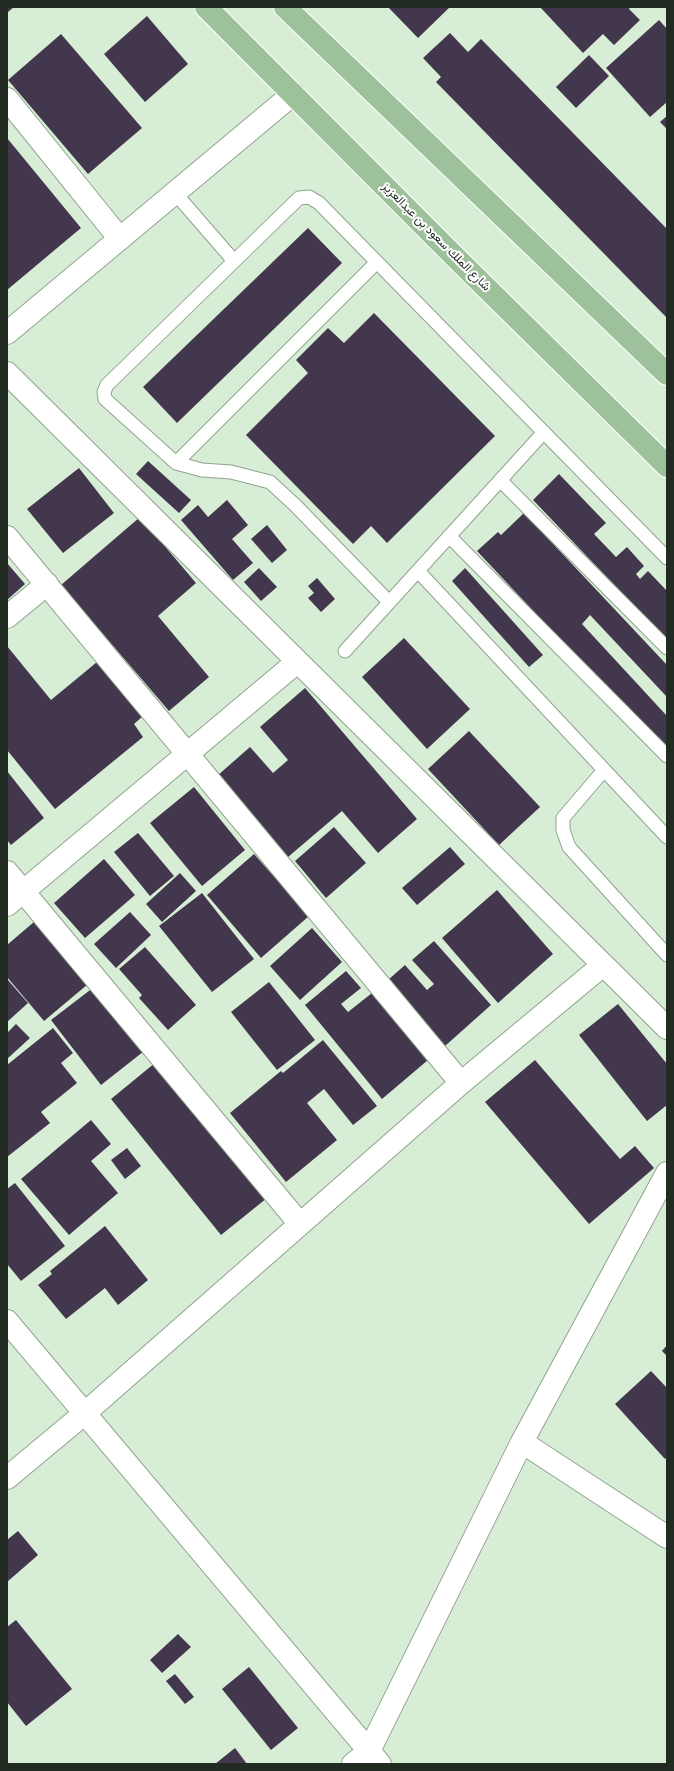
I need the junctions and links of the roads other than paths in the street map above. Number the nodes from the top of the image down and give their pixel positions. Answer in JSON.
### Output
{"nodes":[{"id":1,"x":206,"y":7,"type":"edge"},
{"id":2,"x":285,"y":7,"type":"edge"},
{"id":3,"x":293,"y":94,"type":"junction"},
{"id":4,"x":7,"y":99,"type":"edge"},
{"id":5,"x":175,"y":193,"type":"junction"},
{"id":6,"x":120,"y":239,"type":"junction"},
{"id":7,"x":234,"y":261,"type":"junction"},
{"id":8,"x":377,"y":262,"type":"junction"},
{"id":9,"x":7,"y":333,"type":"edge"},
{"id":10,"x":7,"y":373,"type":"edge"},
{"id":11,"x":667,"y":374,"type":"edge"},
{"id":12,"x":544,"y":432,"type":"junction"},
{"id":13,"x":176,"y":463,"type":"junction"},
{"id":14,"x":667,"y":466,"type":"edge"},
{"id":15,"x":500,"y":480,"type":"junction"},
{"id":16,"x":449,"y":536,"type":"junction"},
{"id":17,"x":7,"y":538,"type":"edge"},
{"id":18,"x":667,"y":558,"type":"edge"},
{"id":19,"x":418,"y":571,"type":"junction"},
{"id":20,"x":47,"y":584,"type":"junction"},
{"id":21,"x":389,"y":602,"type":"junction"},
{"id":22,"x":7,"y":617,"type":"edge"},
{"id":23,"x":667,"y":648,"type":"edge"},
{"id":24,"x":345,"y":651,"type":"dead end"},
{"id":25,"x":298,"y":662,"type":"junction"},
{"id":26,"x":186,"y":755,"type":"junction"},
{"id":27,"x":667,"y":756,"type":"edge"},
{"id":28,"x":604,"y":770,"type":"junction"},
{"id":29,"x":667,"y":837,"type":"edge"},
{"id":30,"x":7,"y":872,"type":"edge"},
{"id":31,"x":15,"y":898,"type":"edge"},
{"id":32,"x":667,"y":956,"type":"edge"},
{"id":33,"x":603,"y":965,"type":"junction"},
{"id":34,"x":667,"y":1028,"type":"edge"},
{"id":35,"x":460,"y":1083,"type":"junction"},
{"id":36,"x":667,"y":1173,"type":"edge"},
{"id":37,"x":300,"y":1224,"type":"junction"},
{"id":38,"x":7,"y":1321,"type":"edge"},
{"id":39,"x":85,"y":1414,"type":"junction"},
{"id":40,"x":522,"y":1442,"type":"junction"},
{"id":41,"x":7,"y":1478,"type":"edge"},
{"id":42,"x":667,"y":1537,"type":"edge"},
{"id":43,"x":367,"y":1760,"type":"edge"}],
"edges":[{"from":1,"to":3,"type":"main road","name":"شارع الملك سعود بن عبدالعزيز"},
{"from":2,"to":11,"type":"main road"},
{"from":3,"to":5,"type":"street"},
{"from":3,"to":14,"type":"main road","name":"شارع الملك سعود بن عبدالعزيز"},
{"from":4,"to":6,"type":"street"},
{"from":5,"to":6,"type":"street"},
{"from":5,"to":7,"type":"lane"},
{"from":6,"to":9,"type":"street"},
{"from":7,"to":8,"type":"lane"},
{"from":7,"to":13,"type":"lane"},
{"from":8,"to":12,"type":"lane"},
{"from":8,"to":13,"type":"lane"},
{"from":10,"to":25,"type":"street"},
{"from":12,"to":15,"type":"lane"},
{"from":12,"to":18,"type":"lane"},
{"from":13,"to":21,"type":"lane"},
{"from":15,"to":16,"type":"lane"},
{"from":15,"to":23,"type":"lane"},
{"from":16,"to":19,"type":"lane"},
{"from":16,"to":27,"type":"lane"},
{"from":17,"to":20,"type":"street"},
{"from":19,"to":21,"type":"lane"},
{"from":19,"to":28,"type":"lane"},
{"from":20,"to":22,"type":"street"},
{"from":20,"to":26,"type":"street"},
{"from":21,"to":24,"type":"lane"},
{"from":25,"to":26,"type":"street"},
{"from":25,"to":33,"type":"street"},
{"from":26,"to":31,"type":"street"},
{"from":26,"to":35,"type":"street"},
{"from":28,"to":29,"type":"lane"},
{"from":28,"to":32,"type":"lane"},
{"from":30,"to":31,"type":"street"},
{"from":31,"to":37,"type":"street"},
{"from":33,"to":34,"type":"street"},
{"from":33,"to":35,"type":"street"},
{"from":35,"to":37,"type":"street"},
{"from":36,"to":40,"type":"street"},
{"from":37,"to":39,"type":"street"},
{"from":38,"to":39,"type":"street"},
{"from":39,"to":41,"type":"street"},
{"from":39,"to":43,"type":"street"},
{"from":40,"to":42,"type":"street"},
{"from":40,"to":43,"type":"street"}]}
